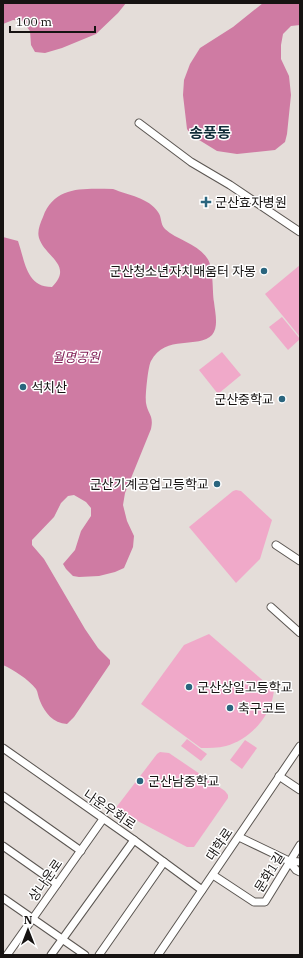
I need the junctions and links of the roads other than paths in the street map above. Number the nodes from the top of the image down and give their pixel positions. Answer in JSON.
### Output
{"nodes":[{"id":1,"x":139,"y":123,"type":"dead end"},
{"id":2,"x":300,"y":232,"type":"edge"},
{"id":3,"x":276,"y":545,"type":"dead end"},
{"id":4,"x":300,"y":561,"type":"edge"},
{"id":5,"x":271,"y":607,"type":"dead end"},
{"id":6,"x":300,"y":633,"type":"edge"},
{"id":7,"x":300,"y":746,"type":"edge"},
{"id":8,"x":3,"y":748,"type":"edge"},
{"id":9,"x":279,"y":776,"type":"junction"},
{"id":10,"x":300,"y":790,"type":"edge"},
{"id":11,"x":3,"y":796,"type":"edge"},
{"id":12,"x":103,"y":819,"type":"junction"},
{"id":13,"x":239,"y":837,"type":"junction"},
{"id":14,"x":134,"y":840,"type":"junction"},
{"id":15,"x":300,"y":845,"type":"edge"},
{"id":16,"x":3,"y":846,"type":"edge"},
{"id":17,"x":81,"y":851,"type":"junction"},
{"id":18,"x":290,"y":861,"type":"junction"},
{"id":19,"x":164,"y":862,"type":"junction"},
{"id":20,"x":300,"y":862,"type":"edge"},
{"id":21,"x":300,"y":872,"type":"edge"},
{"id":22,"x":213,"y":875,"type":"junction"},
{"id":23,"x":57,"y":884,"type":"junction"},
{"id":24,"x":202,"y":890,"type":"junction"},
{"id":25,"x":3,"y":898,"type":"edge"},
{"id":26,"x":33,"y":918,"type":"junction"},
{"id":27,"x":62,"y":939,"type":"junction"},
{"id":28,"x":7,"y":955,"type":"edge"},
{"id":29,"x":51,"y":955,"type":"edge"},
{"id":30,"x":85,"y":955,"type":"edge"},
{"id":31,"x":99,"y":955,"type":"edge"},
{"id":32,"x":158,"y":955,"type":"edge"}],
"edges":[{"from":1,"to":2,"type":"street"},
{"from":3,"to":4,"type":"street"},
{"from":5,"to":6,"type":"street"},
{"from":7,"to":9,"type":"street","name":"대학로"},
{"from":8,"to":12,"type":"street","name":"나운우회로"},
{"from":9,"to":10,"type":"street"},
{"from":9,"to":13,"type":"street","name":"대학로"},
{"from":11,"to":17,"type":"street"},
{"from":12,"to":14,"type":"street","name":"나운우회로"},
{"from":12,"to":17,"type":"street","name":"상나운로"},
{"from":13,"to":18,"type":"street"},
{"from":13,"to":22,"type":"street","name":"대학로"},
{"from":14,"to":19,"type":"street","name":"나운우회로"},
{"from":14,"to":27,"type":"street"},
{"from":15,"to":18,"type":"street","name":"문화1길"},
{"from":16,"to":23,"type":"street"},
{"from":17,"to":23,"type":"street","name":"상나운로"},
{"from":18,"to":20,"type":"street"},
{"from":18,"to":21,"type":"street"},
{"from":18,"to":22,"type":"street","name":"문화1길"},
{"from":19,"to":24,"type":"street","name":"나운우회로"},
{"from":19,"to":31,"type":"street"},
{"from":22,"to":24,"type":"street","name":"대학로"},
{"from":23,"to":26,"type":"street","name":"상나운로"},
{"from":24,"to":32,"type":"street","name":"대학로"},
{"from":25,"to":26,"type":"street"},
{"from":26,"to":27,"type":"street"},
{"from":26,"to":28,"type":"street","name":"상나운로"},
{"from":27,"to":29,"type":"street"},
{"from":27,"to":30,"type":"street"}]}
